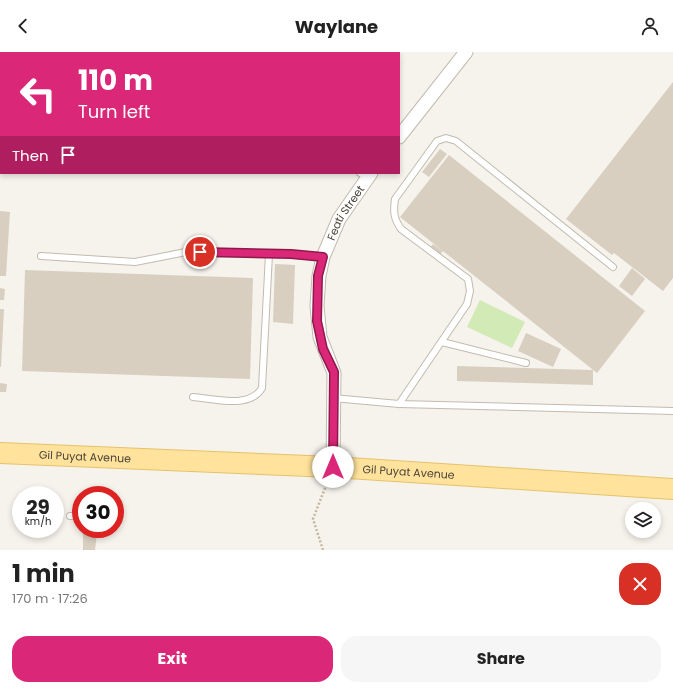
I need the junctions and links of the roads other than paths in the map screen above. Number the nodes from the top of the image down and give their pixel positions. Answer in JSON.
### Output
{"nodes":[{"id":1,"x":466,"y":52,"type":"edge"},
{"id":2,"x":400,"y":136,"type":"edge"},
{"id":3,"x":366,"y":174,"type":"edge"},
{"id":4,"x":269,"y":254,"type":"junction"},
{"id":5,"x":41,"y":256,"type":"dead end"},
{"id":6,"x":323,"y":257,"type":"junction"},
{"id":7,"x":613,"y":267,"type":"dead end"},
{"id":8,"x":442,"y":342,"type":"junction"},
{"id":9,"x":526,"y":363,"type":"dead end"},
{"id":10,"x":193,"y":397,"type":"dead end"},
{"id":11,"x":333,"y":398,"type":"junction"},
{"id":12,"x":399,"y":404,"type":"junction"},
{"id":13,"x":673,"y":411,"type":"edge"},
{"id":14,"x":0,"y":453,"type":"edge"},
{"id":15,"x":333,"y":467,"type":"junction"},
{"id":16,"x":673,"y":489,"type":"edge"}],
"edges":[{"from":1,"to":2,"type":"street"},
{"from":3,"to":6,"type":"street","name":"Feati Street"},
{"from":4,"to":5,"type":"lane"},
{"from":4,"to":6,"type":"lane"},
{"from":4,"to":10,"type":"lane"},
{"from":6,"to":11,"type":"street","name":"Feati Street"},
{"from":7,"to":8,"type":"lane"},
{"from":8,"to":9,"type":"lane"},
{"from":8,"to":12,"type":"lane"},
{"from":11,"to":12,"type":"lane"},
{"from":11,"to":15,"type":"street","name":"Feati Street"},
{"from":12,"to":13,"type":"lane"},
{"from":14,"to":15,"type":"main road","name":"Gil Puyat Avenue"},
{"from":15,"to":16,"type":"main road","name":"Gil Puyat Avenue"}]}
